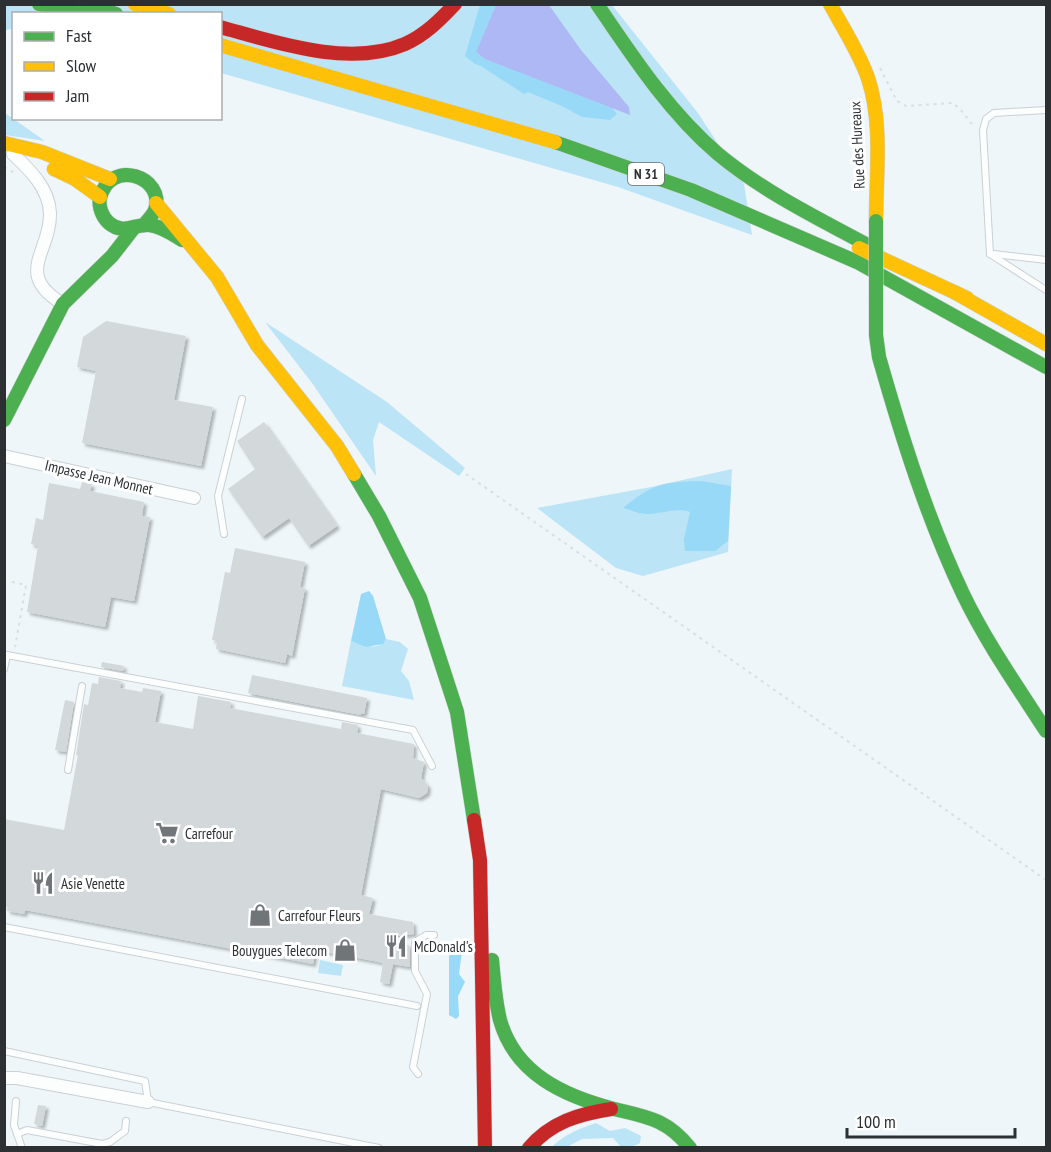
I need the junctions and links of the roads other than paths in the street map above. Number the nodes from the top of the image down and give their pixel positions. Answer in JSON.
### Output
{"nodes":[{"id":1,"x":39,"y":4,"type":"edge"},
{"id":2,"x":86,"y":4,"type":"edge"},
{"id":3,"x":130,"y":4,"type":"edge"},
{"id":4,"x":135,"y":4,"type":"edge"},
{"id":5,"x":455,"y":4,"type":"edge"},
{"id":6,"x":597,"y":4,"type":"edge"},
{"id":7,"x":830,"y":4,"type":"edge"},
{"id":8,"x":73,"y":12,"type":"edge"},
{"id":9,"x":110,"y":12,"type":"edge"},
{"id":10,"x":153,"y":12,"type":"edge"},
{"id":11,"x":162,"y":12,"type":"edge"},
{"id":12,"x":222,"y":27,"type":"edge"},
{"id":13,"x":222,"y":34,"type":"edge"},
{"id":14,"x":222,"y":46,"type":"edge"},
{"id":15,"x":222,"y":51,"type":"edge"},
{"id":16,"x":360,"y":71,"type":"dead end"},
{"id":17,"x":321,"y":75,"type":"junction"},
{"id":18,"x":1047,"y":110,"type":"edge"},
{"id":19,"x":7,"y":150,"type":"edge"},
{"id":20,"x":110,"y":179,"type":"junction"},
{"id":21,"x":100,"y":197,"type":"junction"},
{"id":22,"x":156,"y":203,"type":"junction"},
{"id":23,"x":774,"y":209,"type":"dead end"},
{"id":24,"x":110,"y":224,"type":"junction"},
{"id":25,"x":139,"y":227,"type":"junction"},
{"id":26,"x":192,"y":246,"type":"junction"},
{"id":27,"x":990,"y":254,"type":"junction"},
{"id":28,"x":1047,"y":260,"type":"edge"},
{"id":29,"x":98,"y":269,"type":"junction"},
{"id":30,"x":1047,"y":290,"type":"edge"},
{"id":31,"x":967,"y":298,"type":"junction"},
{"id":32,"x":63,"y":304,"type":"junction"},
{"id":33,"x":1047,"y":344,"type":"edge"},
{"id":34,"x":1047,"y":367,"type":"edge"},
{"id":35,"x":242,"y":399,"type":"dead end"},
{"id":36,"x":4,"y":420,"type":"edge"},
{"id":37,"x":4,"y":456,"type":"edge"},
{"id":38,"x":194,"y":498,"type":"dead end"},
{"id":39,"x":224,"y":534,"type":"dead end"},
{"id":40,"x":9,"y":655,"type":"edge"},
{"id":41,"x":4,"y":669,"type":"edge"},
{"id":42,"x":82,"y":686,"type":"dead end"},
{"id":43,"x":1047,"y":731,"type":"edge"},
{"id":44,"x":432,"y":766,"type":"dead end"},
{"id":45,"x":68,"y":770,"type":"dead end"},
{"id":46,"x":480,"y":860,"type":"junction"},
{"id":47,"x":4,"y":927,"type":"edge"},
{"id":48,"x":434,"y":934,"type":"dead end"},
{"id":49,"x":417,"y":1006,"type":"dead end"},
{"id":50,"x":4,"y":1051,"type":"edge"},
{"id":51,"x":418,"y":1074,"type":"dead end"},
{"id":52,"x":4,"y":1078,"type":"edge"},
{"id":53,"x":16,"y":1101,"type":"dead end"},
{"id":54,"x":148,"y":1102,"type":"junction"},
{"id":55,"x":613,"y":1109,"type":"junction"},
{"id":56,"x":126,"y":1121,"type":"dead end"},
{"id":57,"x":17,"y":1134,"type":"junction"},
{"id":58,"x":22,"y":1148,"type":"edge"},
{"id":59,"x":379,"y":1148,"type":"edge"},
{"id":60,"x":485,"y":1148,"type":"edge"},
{"id":61,"x":528,"y":1148,"type":"edge"},
{"id":62,"x":690,"y":1148,"type":"edge"}],
"edges":[{"from":1,"to":8,"type":"main road"},
{"from":2,"to":9,"type":"main road"},
{"from":3,"to":10,"type":"main road"},
{"from":4,"to":11,"type":"main road"},
{"from":5,"to":12,"type":"main road"},
{"from":6,"to":31,"type":"main road"},
{"from":7,"to":43,"type":"main road","name":"Rue des Hureaux","bridge":true},
{"from":13,"to":16,"type":"main road"},
{"from":14,"to":17,"type":"main road","number":"N 31"},
{"from":15,"to":17,"type":"main road"},
{"from":17,"to":34,"type":"main road","number":"N 31"},
{"from":18,"to":27,"type":"lane"},
{"from":19,"to":20,"type":"main road"},
{"from":19,"to":21,"type":"main road"},
{"from":19,"to":32,"type":"street"},
{"from":20,"to":21,"type":"main road"},
{"from":20,"to":22,"type":"main road"},
{"from":21,"to":24,"type":"main road"},
{"from":22,"to":25,"type":"main road"},
{"from":22,"to":26,"type":"main road"},
{"from":23,"to":31,"type":"main road"},
{"from":24,"to":25,"type":"main road"},
{"from":24,"to":29,"type":"main road"},
{"from":25,"to":26,"type":"main road"},
{"from":25,"to":29,"type":"main road"},
{"from":26,"to":46,"type":"main road"},
{"from":27,"to":28,"type":"lane"},
{"from":27,"to":30,"type":"lane"},
{"from":29,"to":32,"type":"main road"},
{"from":31,"to":33,"type":"main road"},
{"from":32,"to":36,"type":"main road"},
{"from":35,"to":39,"type":"lane"},
{"from":37,"to":38,"type":"street","name":"Impasse Jean Monnet"},
{"from":40,"to":41,"type":"lane"},
{"from":40,"to":44,"type":"lane"},
{"from":42,"to":45,"type":"lane"},
{"from":46,"to":55,"type":"main road"},
{"from":46,"to":60,"type":"main road"},
{"from":47,"to":49,"type":"lane"},
{"from":48,"to":51,"type":"lane"},
{"from":50,"to":54,"type":"lane"},
{"from":52,"to":54,"type":"street"},
{"from":53,"to":57,"type":"lane"},
{"from":54,"to":59,"type":"lane"},
{"from":55,"to":61,"type":"main road"},
{"from":55,"to":62,"type":"main road"},
{"from":56,"to":57,"type":"lane"},
{"from":57,"to":58,"type":"lane"}]}
